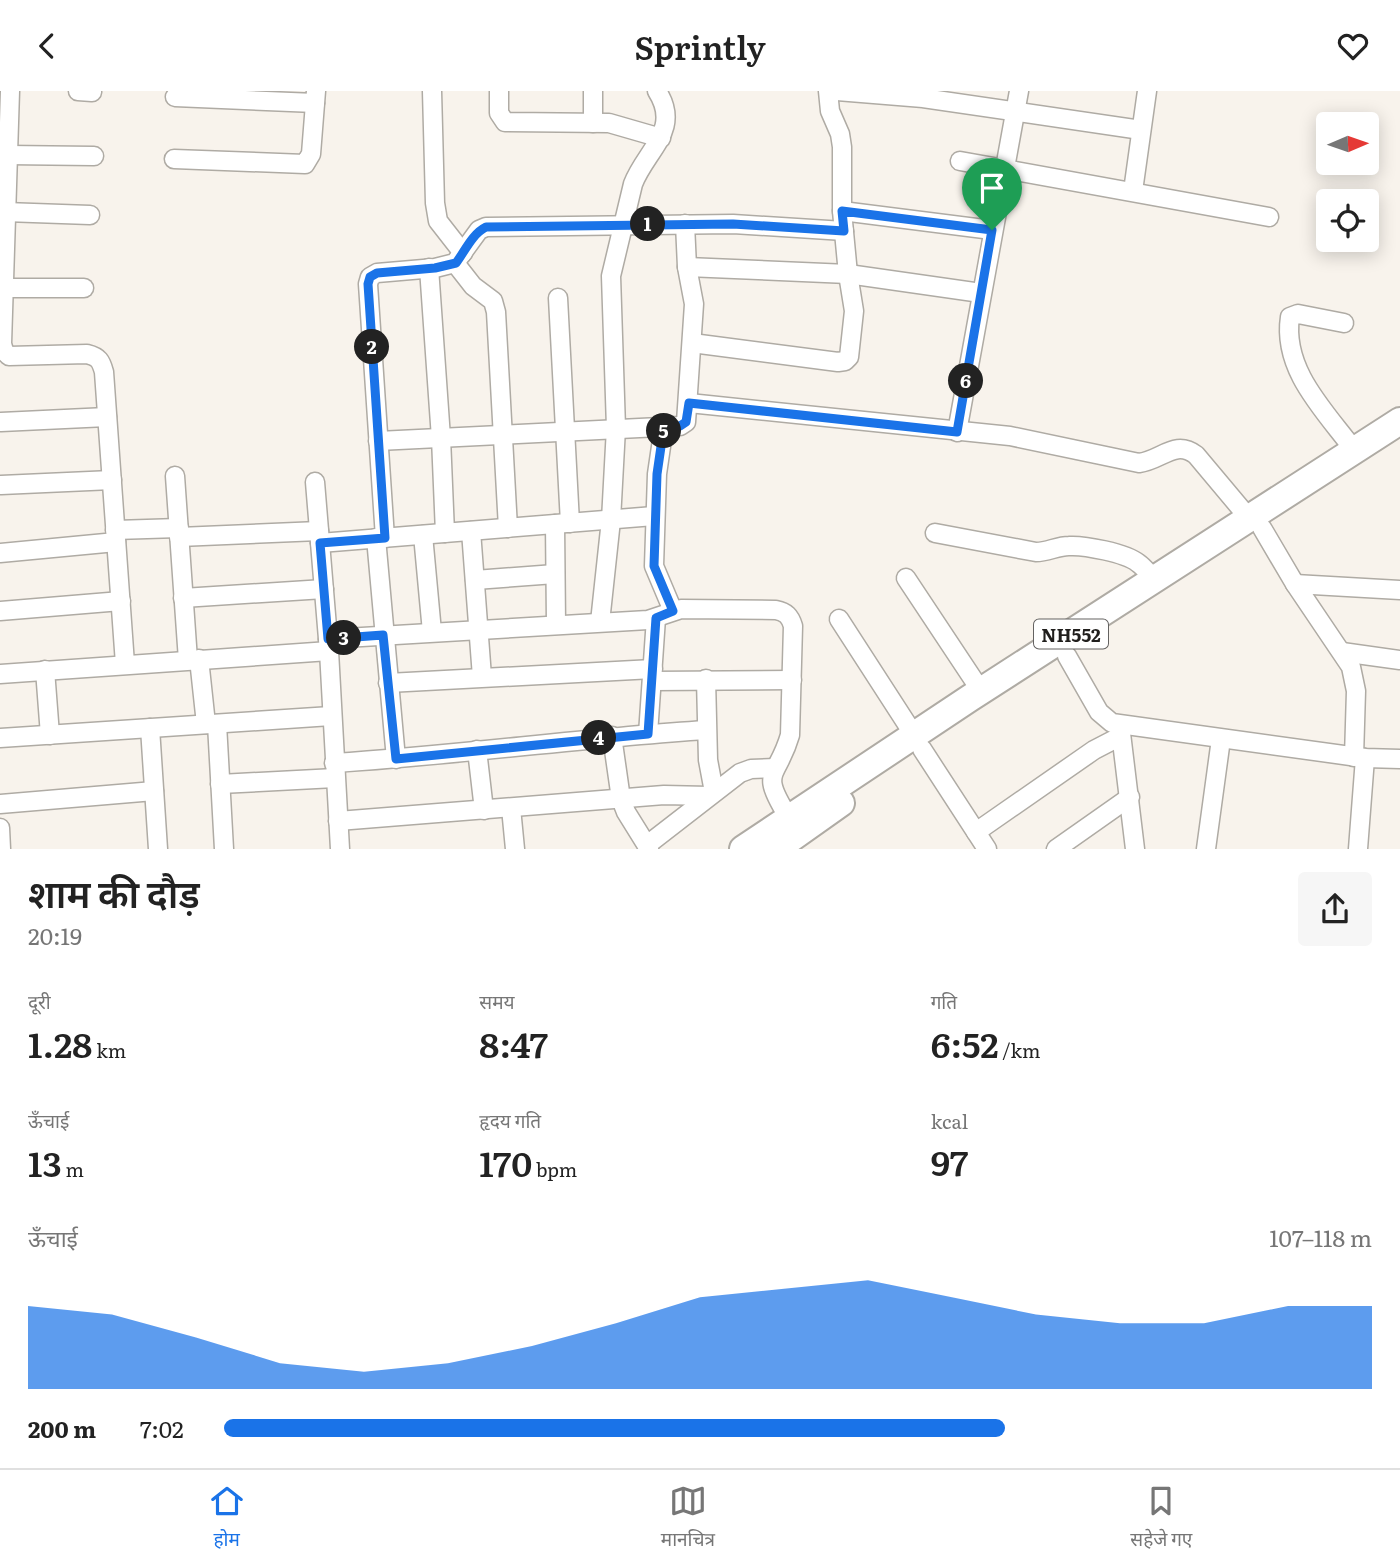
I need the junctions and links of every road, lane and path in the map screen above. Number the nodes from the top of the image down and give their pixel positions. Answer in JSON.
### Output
{"nodes":[{"id":1,"x":78,"y":91,"type":"edge"},
{"id":2,"x":432,"y":91,"type":"edge"},
{"id":3,"x":499,"y":91,"type":"edge"},
{"id":4,"x":593,"y":91,"type":"edge"},
{"id":5,"x":657,"y":91,"type":"edge"},
{"id":6,"x":828,"y":91,"type":"edge"},
{"id":7,"x":837,"y":91,"type":"edge"},
{"id":8,"x":1019,"y":91,"type":"edge"},
{"id":9,"x":1147,"y":91,"type":"edge"},
{"id":10,"x":92,"y":92,"type":"edge"},
{"id":11,"x":176,"y":97,"type":"dead end"},
{"id":12,"x":315,"y":97,"type":"edge"},
{"id":13,"x":6,"y":100,"type":"edge"},
{"id":14,"x":1014,"y":112,"type":"junction"},
{"id":15,"x":593,"y":123,"type":"junction"},
{"id":16,"x":1141,"y":130,"type":"junction"},
{"id":17,"x":661,"y":138,"type":"junction"},
{"id":18,"x":94,"y":156,"type":"dead end"},
{"id":19,"x":174,"y":159,"type":"dead end"},
{"id":20,"x":960,"y":161,"type":"dead end"},
{"id":21,"x":5,"y":163,"type":"edge"},
{"id":22,"x":1003,"y":169,"type":"junction"},
{"id":23,"x":1133,"y":191,"type":"junction"},
{"id":24,"x":842,"y":211,"type":"junction"},
{"id":25,"x":90,"y":215,"type":"dead end"},
{"id":26,"x":1269,"y":217,"type":"dead end"},
{"id":27,"x":3,"y":222,"type":"edge"},
{"id":28,"x":624,"y":224,"type":"junction"},
{"id":29,"x":685,"y":224,"type":"junction"},
{"id":30,"x":992,"y":230,"type":"junction"},
{"id":31,"x":844,"y":231,"type":"junction"},
{"id":32,"x":459,"y":258,"type":"junction"},
{"id":33,"x":687,"y":267,"type":"junction"},
{"id":34,"x":429,"y":268,"type":"junction"},
{"id":35,"x":848,"y":274,"type":"junction"},
{"id":36,"x":2,"y":288,"type":"edge"},
{"id":37,"x":84,"y":288,"type":"dead end"},
{"id":38,"x":981,"y":293,"type":"junction"},
{"id":39,"x":558,"y":298,"type":"dead end"},
{"id":40,"x":1344,"y":323,"type":"dead end"},
{"id":41,"x":692,"y":344,"type":"junction"},
{"id":42,"x":689,"y":403,"type":"junction"},
{"id":43,"x":107,"y":418,"type":"junction"},
{"id":44,"x":1400,"y":421,"type":"edge"},
{"id":45,"x":1,"y":422,"type":"edge"},
{"id":46,"x":664,"y":426,"type":"junction"},
{"id":47,"x":616,"y":428,"type":"junction"},
{"id":48,"x":564,"y":431,"type":"junction"},
{"id":49,"x":957,"y":432,"type":"junction"},
{"id":50,"x":503,"y":434,"type":"junction"},
{"id":51,"x":441,"y":437,"type":"junction"},
{"id":52,"x":1400,"y":440,"type":"edge"},
{"id":53,"x":378,"y":441,"type":"junction"},
{"id":54,"x":1354,"y":450,"type":"junction"},
{"id":55,"x":175,"y":476,"type":"dead end"},
{"id":56,"x":112,"y":480,"type":"junction"},
{"id":57,"x":316,"y":482,"type":"dead end"},
{"id":58,"x":1,"y":485,"type":"edge"},
{"id":59,"x":654,"y":516,"type":"junction"},
{"id":60,"x":611,"y":520,"type":"junction"},
{"id":61,"x":562,"y":523,"type":"junction"},
{"id":62,"x":1255,"y":523,"type":"junction"},
{"id":63,"x":508,"y":528,"type":"junction"},
{"id":64,"x":471,"y":531,"type":"junction"},
{"id":65,"x":179,"y":533,"type":"junction"},
{"id":66,"x":445,"y":533,"type":"junction"},
{"id":67,"x":935,"y":533,"type":"dead end"},
{"id":68,"x":423,"y":534,"type":"junction"},
{"id":69,"x":116,"y":536,"type":"junction"},
{"id":70,"x":320,"y":537,"type":"junction"},
{"id":71,"x":381,"y":538,"type":"junction"},
{"id":72,"x":0,"y":552,"type":"edge"},
{"id":73,"x":555,"y":574,"type":"junction"},
{"id":74,"x":906,"y":578,"type":"dead end"},
{"id":75,"x":1154,"y":579,"type":"junction"},
{"id":76,"x":475,"y":580,"type":"junction"},
{"id":77,"x":1295,"y":584,"type":"junction"},
{"id":78,"x":324,"y":589,"type":"junction"},
{"id":79,"x":1400,"y":590,"type":"edge"},
{"id":80,"x":183,"y":598,"type":"junction"},
{"id":81,"x":121,"y":601,"type":"junction"},
{"id":82,"x":0,"y":611,"type":"edge"},
{"id":83,"x":673,"y":611,"type":"junction"},
{"id":84,"x":656,"y":618,"type":"junction"},
{"id":85,"x":839,"y":619,"type":"dead end"},
{"id":86,"x":600,"y":622,"type":"junction"},
{"id":87,"x":556,"y":624,"type":"junction"},
{"id":88,"x":479,"y":629,"type":"junction"},
{"id":89,"x":432,"y":632,"type":"junction"},
{"id":90,"x":383,"y":635,"type":"junction"},
{"id":91,"x":328,"y":645,"type":"junction"},
{"id":92,"x":1342,"y":652,"type":"junction"},
{"id":93,"x":1067,"y":656,"type":"junction"},
{"id":94,"x":193,"y":660,"type":"junction"},
{"id":95,"x":1400,"y":660,"type":"edge"},
{"id":96,"x":125,"y":664,"type":"junction"},
{"id":97,"x":45,"y":670,"type":"junction"},
{"id":98,"x":0,"y":674,"type":"edge"},
{"id":99,"x":653,"y":675,"type":"junction"},
{"id":100,"x":482,"y":677,"type":"junction"},
{"id":101,"x":706,"y":679,"type":"junction"},
{"id":102,"x":792,"y":680,"type":"junction"},
{"id":103,"x":388,"y":683,"type":"junction"},
{"id":104,"x":981,"y":691,"type":"junction"},
{"id":105,"x":331,"y":716,"type":"junction"},
{"id":106,"x":212,"y":724,"type":"junction"},
{"id":107,"x":150,"y":728,"type":"junction"},
{"id":108,"x":706,"y":730,"type":"junction"},
{"id":109,"x":1121,"y":731,"type":"junction"},
{"id":110,"x":648,"y":734,"type":"junction"},
{"id":111,"x":50,"y":735,"type":"junction"},
{"id":112,"x":612,"y":736,"type":"junction"},
{"id":113,"x":0,"y":739,"type":"edge"},
{"id":114,"x":1222,"y":739,"type":"junction"},
{"id":115,"x":918,"y":742,"type":"junction"},
{"id":116,"x":477,"y":750,"type":"junction"},
{"id":117,"x":1359,"y":758,"type":"junction"},
{"id":118,"x":396,"y":759,"type":"junction"},
{"id":119,"x":1400,"y":759,"type":"edge"},
{"id":120,"x":775,"y":768,"type":"junction"},
{"id":121,"x":335,"y":770,"type":"junction"},
{"id":122,"x":220,"y":784,"type":"junction"},
{"id":123,"x":154,"y":791,"type":"junction"},
{"id":124,"x":712,"y":794,"type":"junction"},
{"id":125,"x":1130,"y":797,"type":"junction"},
{"id":126,"x":621,"y":799,"type":"junction"},
{"id":127,"x":0,"y":804,"type":"edge"},
{"id":128,"x":511,"y":808,"type":"junction"},
{"id":129,"x":484,"y":810,"type":"junction"},
{"id":130,"x":789,"y":818,"type":"junction"},
{"id":131,"x":338,"y":821,"type":"junction"},
{"id":132,"x":0,"y":828,"type":"edge"},
{"id":133,"x":976,"y":832,"type":"junction"},
{"id":134,"x":648,"y":847,"type":"edge"},
{"id":135,"x":1,"y":849,"type":"edge"},
{"id":136,"x":158,"y":849,"type":"edge"},
{"id":137,"x":224,"y":849,"type":"edge"},
{"id":138,"x":340,"y":849,"type":"edge"},
{"id":139,"x":515,"y":849,"type":"edge"},
{"id":140,"x":743,"y":849,"type":"edge"},
{"id":141,"x":776,"y":849,"type":"edge"},
{"id":142,"x":987,"y":849,"type":"edge"},
{"id":143,"x":1056,"y":849,"type":"edge"},
{"id":144,"x":1135,"y":849,"type":"edge"},
{"id":145,"x":1206,"y":849,"type":"edge"},
{"id":146,"x":1358,"y":849,"type":"edge"}],
"edges":[{"from":1,"to":10,"type":"street"},
{"from":2,"to":32,"type":"street"},
{"from":3,"to":15,"type":"street"},
{"from":4,"to":15,"type":"street"},
{"from":5,"to":17,"type":"street"},
{"from":6,"to":24,"type":"street"},
{"from":7,"to":14,"type":"street"},
{"from":8,"to":14,"type":"street"},
{"from":9,"to":16,"type":"street"},
{"from":11,"to":12,"type":"street"},
{"from":12,"to":19,"type":"street"},
{"from":13,"to":21,"type":"street"},
{"from":14,"to":16,"type":"street"},
{"from":14,"to":22,"type":"street"},
{"from":15,"to":17,"type":"street"},
{"from":16,"to":23,"type":"street"},
{"from":17,"to":28,"type":"street"},
{"from":18,"to":21,"type":"street"},
{"from":20,"to":22,"type":"street"},
{"from":21,"to":27,"type":"street"},
{"from":22,"to":23,"type":"street"},
{"from":22,"to":30,"type":"street"},
{"from":23,"to":26,"type":"street"},
{"from":24,"to":30,"type":"street"},
{"from":24,"to":31,"type":"street"},
{"from":25,"to":27,"type":"street"},
{"from":27,"to":36,"type":"street"},
{"from":28,"to":29,"type":"street"},
{"from":28,"to":32,"type":"street"},
{"from":28,"to":47,"type":"street"},
{"from":29,"to":31,"type":"street"},
{"from":29,"to":33,"type":"street"},
{"from":30,"to":38,"type":"street"},
{"from":31,"to":35,"type":"street"},
{"from":32,"to":34,"type":"street"},
{"from":32,"to":50,"type":"street"},
{"from":33,"to":35,"type":"street"},
{"from":33,"to":41,"type":"street"},
{"from":34,"to":51,"type":"street"},
{"from":34,"to":53,"type":"street"},
{"from":35,"to":38,"type":"street"},
{"from":35,"to":41,"type":"street"},
{"from":36,"to":37,"type":"street"},
{"from":36,"to":43,"type":"street"},
{"from":38,"to":49,"type":"street"},
{"from":39,"to":48,"type":"street"},
{"from":40,"to":54,"type":"street"},
{"from":41,"to":42,"type":"street"},
{"from":42,"to":46,"type":"street"},
{"from":42,"to":49,"type":"street"},
{"from":43,"to":45,"type":"street"},
{"from":43,"to":56,"type":"street"},
{"from":44,"to":54,"type":"highway","number":"NH552"},
{"from":46,"to":47,"type":"street"},
{"from":46,"to":59,"type":"street"},
{"from":47,"to":48,"type":"street"},
{"from":47,"to":60,"type":"street"},
{"from":48,"to":50,"type":"street"},
{"from":48,"to":61,"type":"street"},
{"from":49,"to":62,"type":"street"},
{"from":50,"to":51,"type":"street"},
{"from":50,"to":63,"type":"street"},
{"from":51,"to":53,"type":"street"},
{"from":51,"to":66,"type":"street"},
{"from":52,"to":62,"type":"highway","number":"NH552"},
{"from":53,"to":71,"type":"street"},
{"from":54,"to":62,"type":"highway","number":"NH552"},
{"from":55,"to":65,"type":"street"},
{"from":56,"to":58,"type":"street"},
{"from":56,"to":69,"type":"street"},
{"from":57,"to":70,"type":"street"},
{"from":59,"to":60,"type":"street"},
{"from":59,"to":83,"type":"street"},
{"from":60,"to":61,"type":"street"},
{"from":60,"to":86,"type":"street"},
{"from":61,"to":63,"type":"street"},
{"from":61,"to":73,"type":"street"},
{"from":62,"to":75,"type":"highway","number":"NH552"},
{"from":62,"to":77,"type":"street"},
{"from":62,"to":93,"type":"highway","number":"NH552"},
{"from":63,"to":64,"type":"street"},
{"from":64,"to":66,"type":"street"},
{"from":64,"to":76,"type":"street"},
{"from":65,"to":69,"type":"street"},
{"from":65,"to":70,"type":"street"},
{"from":65,"to":80,"type":"street"},
{"from":66,"to":68,"type":"street"},
{"from":67,"to":75,"type":"street"},
{"from":68,"to":71,"type":"street"},
{"from":68,"to":89,"type":"street"},
{"from":69,"to":72,"type":"street"},
{"from":69,"to":81,"type":"street"},
{"from":70,"to":71,"type":"street"},
{"from":70,"to":78,"type":"street"},
{"from":71,"to":90,"type":"street"},
{"from":73,"to":76,"type":"street"},
{"from":73,"to":87,"type":"street"},
{"from":74,"to":104,"type":"street"},
{"from":75,"to":104,"type":"highway","number":"NH552"},
{"from":76,"to":88,"type":"street"},
{"from":77,"to":79,"type":"street"},
{"from":77,"to":92,"type":"street"},
{"from":78,"to":80,"type":"street"},
{"from":78,"to":91,"type":"street"},
{"from":80,"to":94,"type":"street"},
{"from":81,"to":82,"type":"street"},
{"from":81,"to":96,"type":"street"},
{"from":83,"to":84,"type":"street"},
{"from":83,"to":102,"type":"street"},
{"from":84,"to":86,"type":"street"},
{"from":84,"to":99,"type":"street"},
{"from":85,"to":115,"type":"street"},
{"from":86,"to":87,"type":"street"},
{"from":87,"to":88,"type":"street"},
{"from":88,"to":89,"type":"street"},
{"from":88,"to":100,"type":"street"},
{"from":89,"to":90,"type":"street"},
{"from":90,"to":91,"type":"street"},
{"from":90,"to":103,"type":"street"},
{"from":91,"to":94,"type":"street"},
{"from":91,"to":105,"type":"street"},
{"from":92,"to":95,"type":"street"},
{"from":92,"to":117,"type":"street"},
{"from":93,"to":109,"type":"street"},
{"from":93,"to":115,"type":"highway","number":"NH552"},
{"from":94,"to":96,"type":"street"},
{"from":94,"to":106,"type":"street"},
{"from":96,"to":97,"type":"street"},
{"from":97,"to":98,"type":"street"},
{"from":97,"to":111,"type":"street"},
{"from":99,"to":100,"type":"street"},
{"from":99,"to":101,"type":"street"},
{"from":99,"to":110,"type":"street"},
{"from":100,"to":103,"type":"street"},
{"from":101,"to":102,"type":"street"},
{"from":101,"to":108,"type":"street"},
{"from":102,"to":120,"type":"street"},
{"from":103,"to":118,"type":"street"},
{"from":104,"to":115,"type":"highway","number":"NH552"},
{"from":105,"to":106,"type":"street"},
{"from":105,"to":121,"type":"street"},
{"from":106,"to":107,"type":"street"},
{"from":106,"to":122,"type":"street"},
{"from":107,"to":111,"type":"street"},
{"from":107,"to":123,"type":"street"},
{"from":108,"to":110,"type":"street"},
{"from":108,"to":124,"type":"street"},
{"from":109,"to":114,"type":"street"},
{"from":109,"to":125,"type":"street"},
{"from":109,"to":133,"type":"street"},
{"from":110,"to":112,"type":"street"},
{"from":111,"to":113,"type":"street"},
{"from":112,"to":116,"type":"street"},
{"from":112,"to":126,"type":"street"},
{"from":114,"to":117,"type":"street"},
{"from":114,"to":145,"type":"street"},
{"from":115,"to":130,"type":"highway","number":"NH552"},
{"from":115,"to":133,"type":"street"},
{"from":115,"to":141,"type":"highway","number":"NH552"},
{"from":116,"to":118,"type":"street"},
{"from":116,"to":129,"type":"street"},
{"from":117,"to":119,"type":"street"},
{"from":117,"to":146,"type":"street"},
{"from":118,"to":121,"type":"street"},
{"from":120,"to":124,"type":"street"},
{"from":120,"to":130,"type":"street"},
{"from":121,"to":122,"type":"street"},
{"from":121,"to":131,"type":"street"},
{"from":122,"to":137,"type":"street"},
{"from":123,"to":127,"type":"street"},
{"from":123,"to":136,"type":"street"},
{"from":124,"to":126,"type":"street"},
{"from":124,"to":134,"type":"street"},
{"from":125,"to":143,"type":"street"},
{"from":125,"to":144,"type":"street"},
{"from":126,"to":128,"type":"street"},
{"from":126,"to":134,"type":"street"},
{"from":128,"to":129,"type":"street"},
{"from":128,"to":139,"type":"street"},
{"from":129,"to":131,"type":"street"},
{"from":130,"to":140,"type":"highway","number":"NH552"},
{"from":131,"to":138,"type":"street"},
{"from":132,"to":135,"type":"street"},
{"from":133,"to":142,"type":"street"}]}
